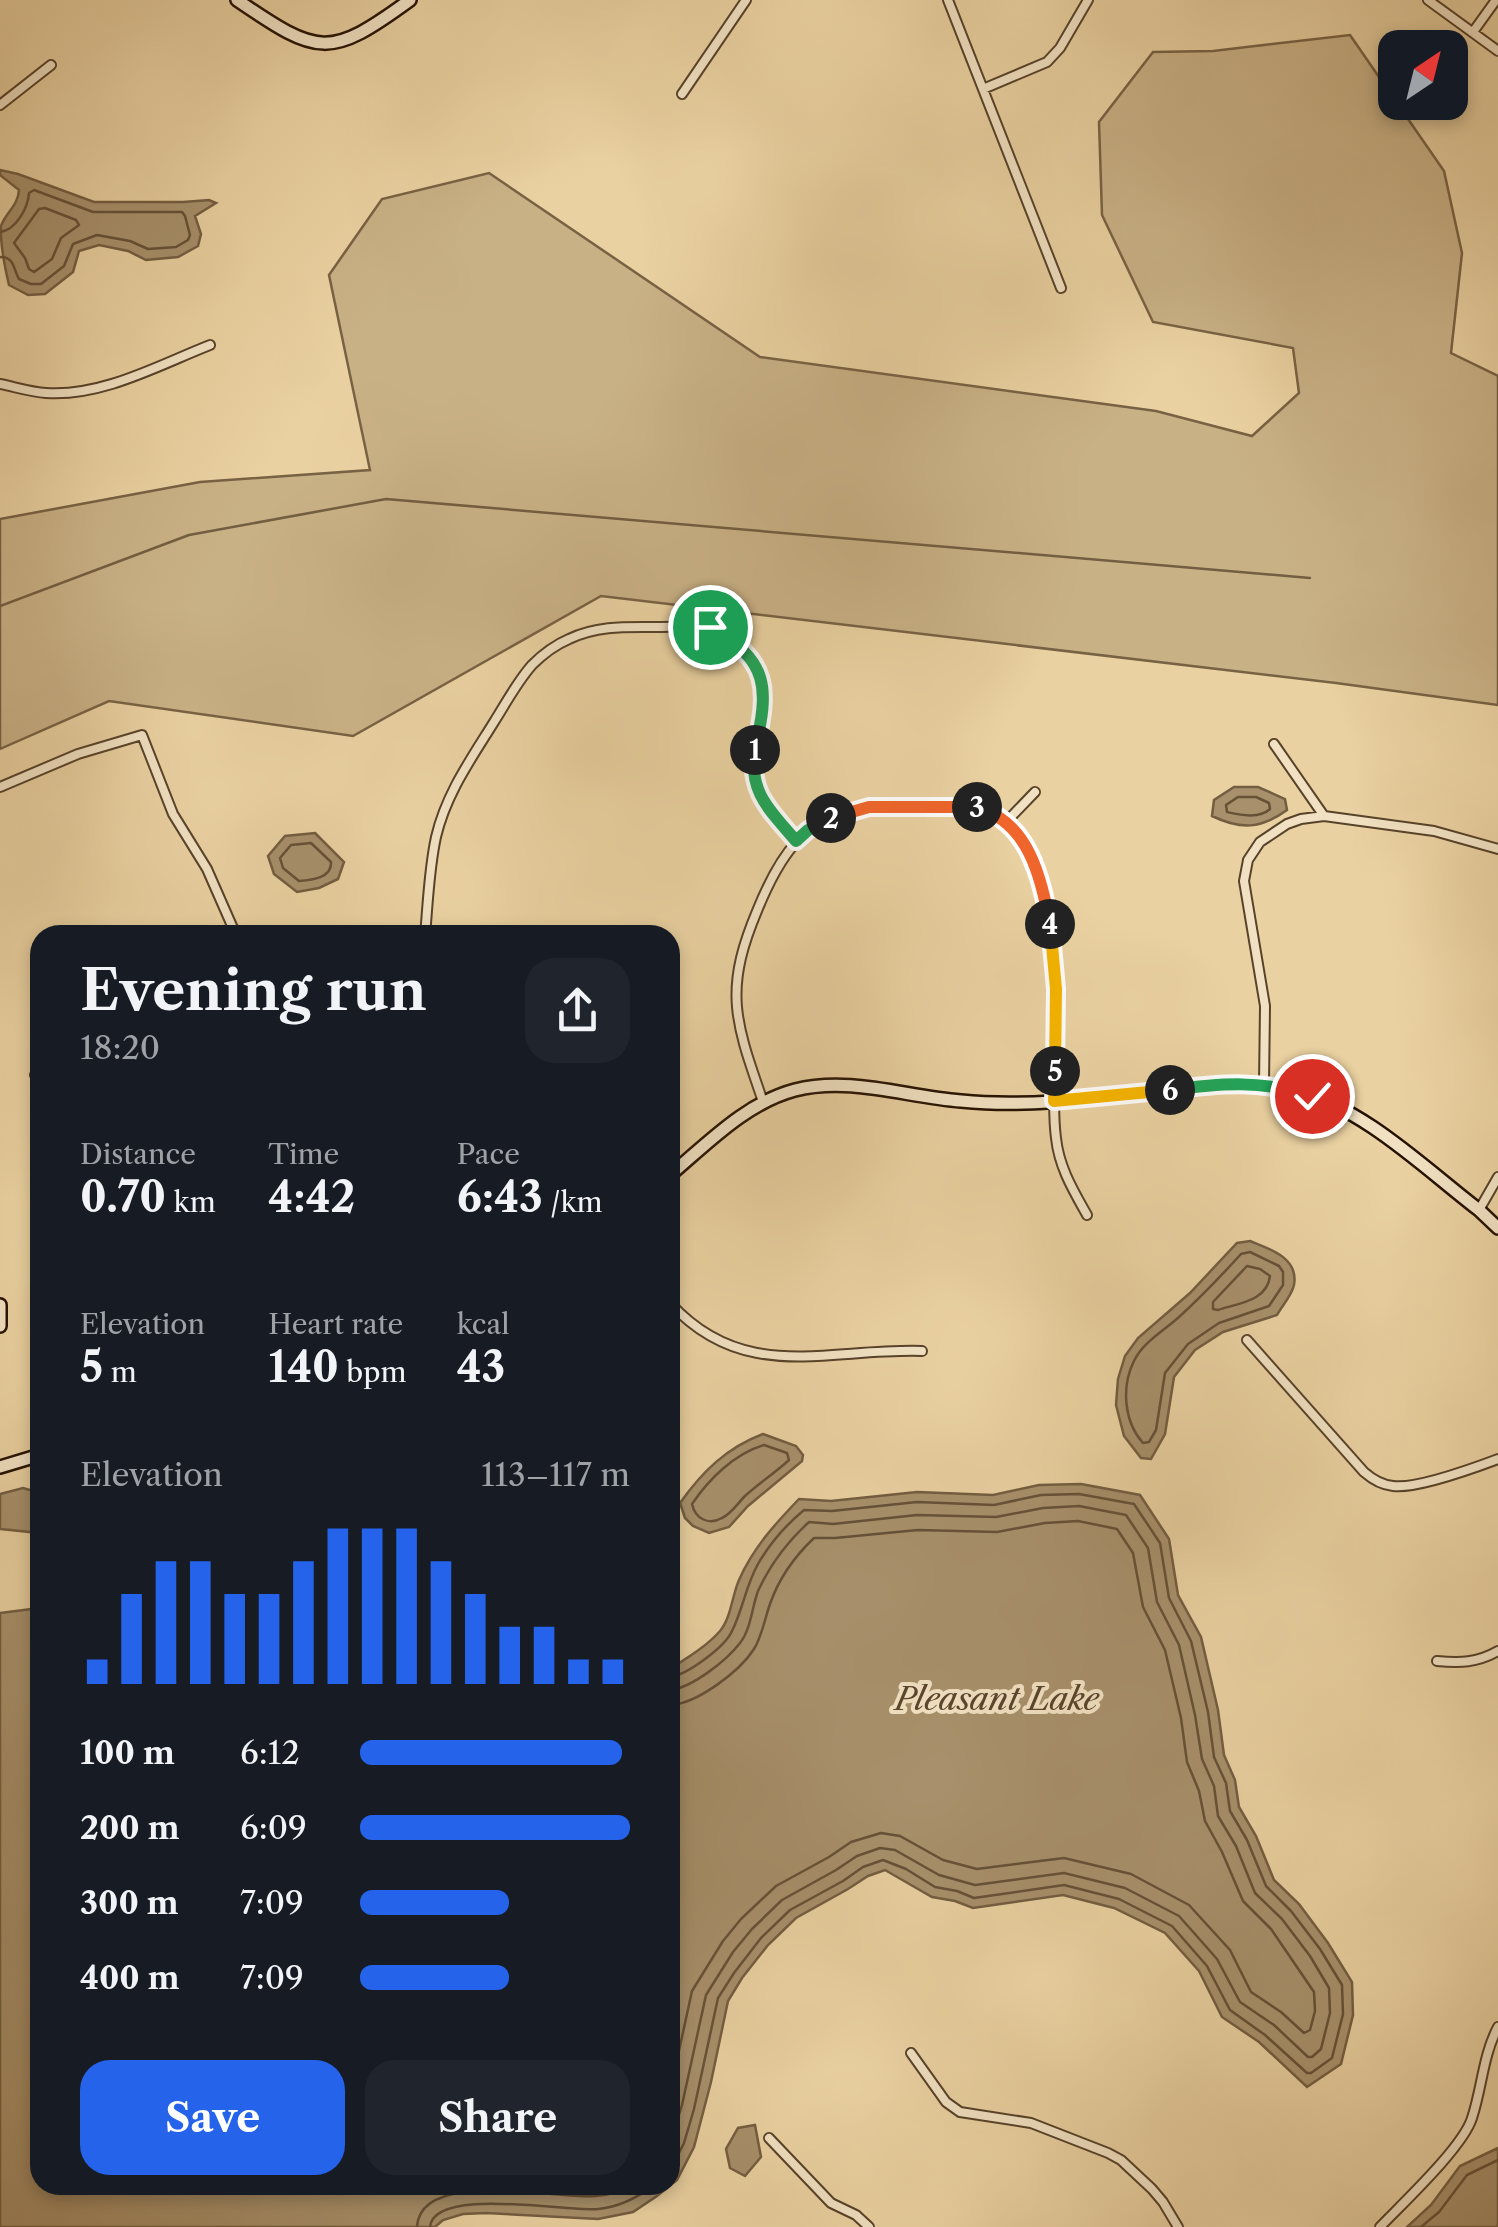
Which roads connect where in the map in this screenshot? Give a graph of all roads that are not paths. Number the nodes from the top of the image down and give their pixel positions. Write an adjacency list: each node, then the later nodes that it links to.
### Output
1 (237, 0): 2 (street)
2 (410, 0)
3 (746, 0): 12 (street)
4 (948, 0): 11 (street)
5 (1088, 0): 11 (street)
6 (1428, 0): 8 (street)
7 (1496, 0): 8 (street)
8 (1473, 32): 9 (street)
9 (1498, 51)
10 (51, 65): 13 (street)
11 (983, 89): 14 (street)
12 (682, 94)
13 (0, 105)
14 (1062, 288)
15 (210, 345): 16 (street)
16 (0, 384)
17 (1274, 744): 20 (street)
18 (0, 787): 24 (street)
19 (1035, 792): 21 (street)
20 (1324, 816): 23 (street); 26 (street)
21 (1008, 822): 22 (street); 27 (street)
22 (796, 841): 25 (street); 28 (street)
23 (1498, 848)
24 (231, 925)
25 (426, 925)
26 (1264, 1084): 27 (street); 31 (street)
27 (1054, 1101): 28 (street); 32 (street)
28 (764, 1102): 29 (street)
29 (680, 1167)
30 (1498, 1178): 31 (street)
31 (1479, 1210): 33 (street)
32 (1087, 1215)
33 (1498, 1228)
34 (0, 1305): 36 (street)
35 (680, 1311): 38 (street)
36 (0, 1326)
37 (1247, 1340): 41 (street)
38 (922, 1350)
39 (0, 1450): 42 (street)
40 (30, 1458): 42 (street)
41 (1498, 1459)
42 (2, 1467)
43 (1498, 1651): 44 (street)
44 (1437, 1660)
45 (1498, 2027): 50 (street)
46 (912, 2053): 49 (street)
47 (769, 2138): 48 (street)
48 (869, 2227)
49 (1178, 2227)
50 (1380, 2227)

